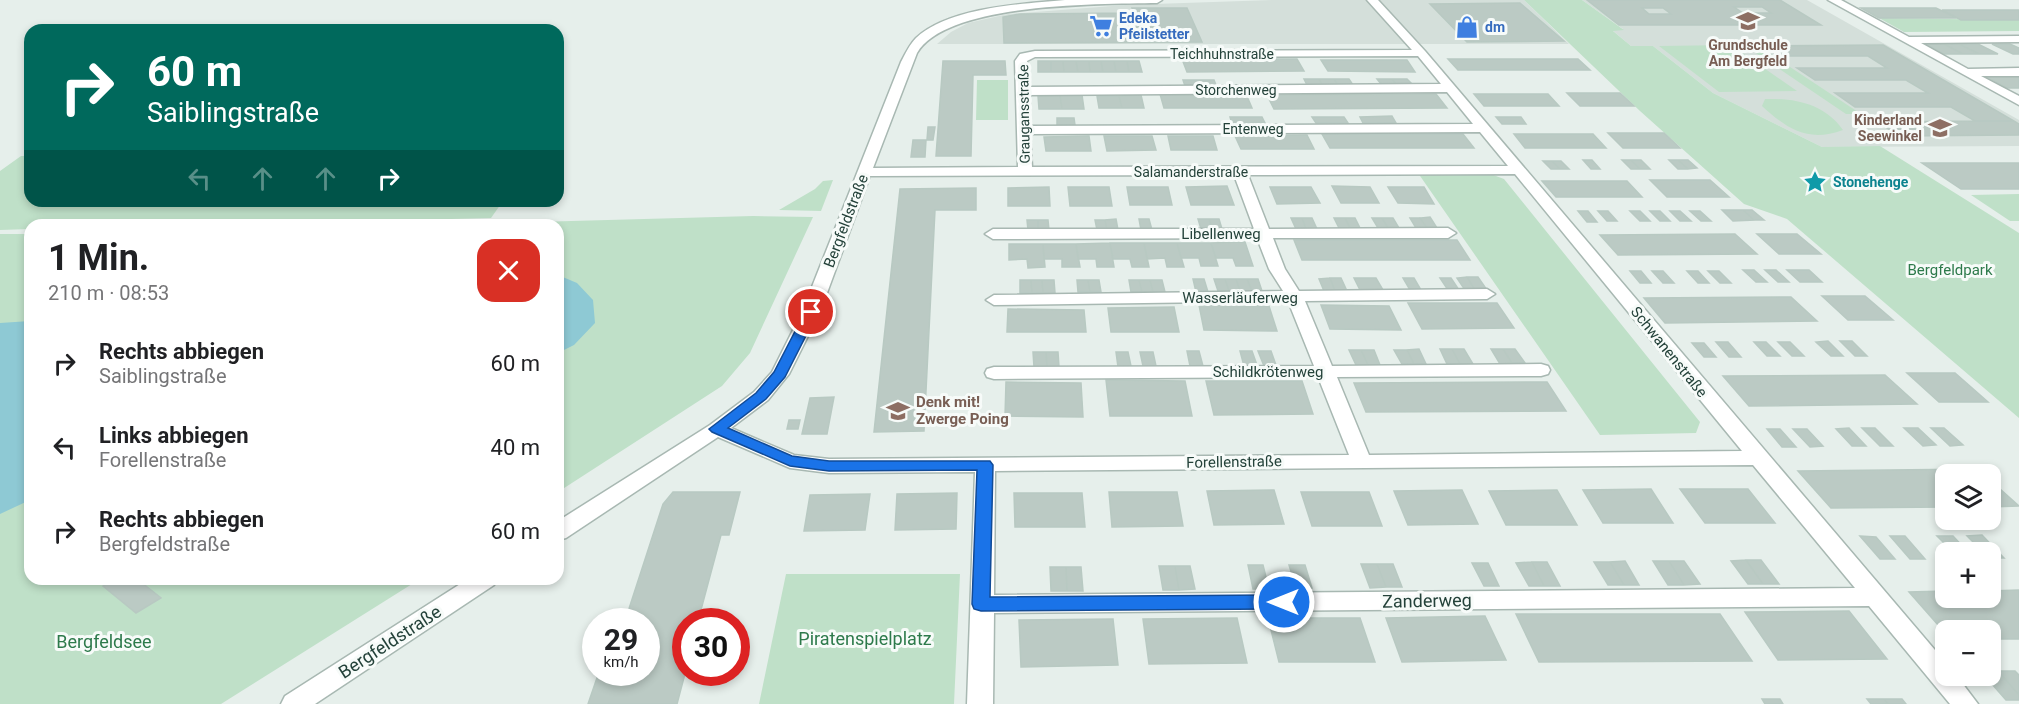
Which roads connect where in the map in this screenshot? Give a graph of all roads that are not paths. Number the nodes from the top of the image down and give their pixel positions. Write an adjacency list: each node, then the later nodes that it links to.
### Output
1 (1157, 0): 16 (street, Bergfeldstraße)
2 (1372, 0): 6 (street, Schwanenstraße)
3 (1833, 0): 5 (street)
4 (2019, 39): 5 (street)
5 (1906, 40): 8 (street)
6 (1420, 53): 7 (street, Teichhuhnstraße); 10 (street, Schwanenstraße)
7 (1024, 56): 11 (street, Graugansstraße)
8 (1967, 72): 9 (street); 12 (street)
9 (2019, 72)
10 (1449, 88): 11 (street, Storchenweg); 13 (street, Schwanenstraße)
11 (1023, 91): 14 (street, Graugansstraße)
12 (2019, 101)
13 (1482, 128): 14 (street, Entenweg); 15 (street, Schwanenstraße)
14 (1024, 130): 17 (street, Graugansstraße)
15 (1517, 170): 18 (street, Salamanderstraße); 29 (street, Schwanenstraße)
16 (865, 172): 17 (street, Salamanderstraße); 28 (street, Bergfeldstraße)
17 (1025, 172): 18 (street, Salamanderstraße)
18 (1240, 172): 21 (street)
19 (1448, 233): 21 (street, Libellenweg)
20 (993, 234): 21 (street, Libellenweg)
21 (1264, 234): 23 (street)
22 (1487, 294): 23 (street, Wasserläuferweg)
23 (1295, 298): 24 (street, Wasserläuferweg); 26 (street)
24 (994, 300)
25 (1541, 370): 26 (street, Schildkrötenweg)
26 (1325, 372): 27 (street, Schildkrötenweg); 30 (street)
27 (994, 373)
28 (717, 429): 31 (street, Forellenstraße); 32 (street, Bergfeldstraße)
29 (1757, 458): 30 (street, Forellenstraße); 34 (street, Schwanenstraße)
30 (1362, 461): 31 (street, Forellenstraße)
31 (985, 465): 35 (street)
32 (564, 528)
33 (477, 585): 36 (street, Bergfeldstraße)
34 (1874, 597): 35 (street, Zanderweg); 38 (street, Schwanenstraße)
35 (981, 604): 37 (street)
36 (294, 704)
37 (980, 704)
38 (1965, 704)

